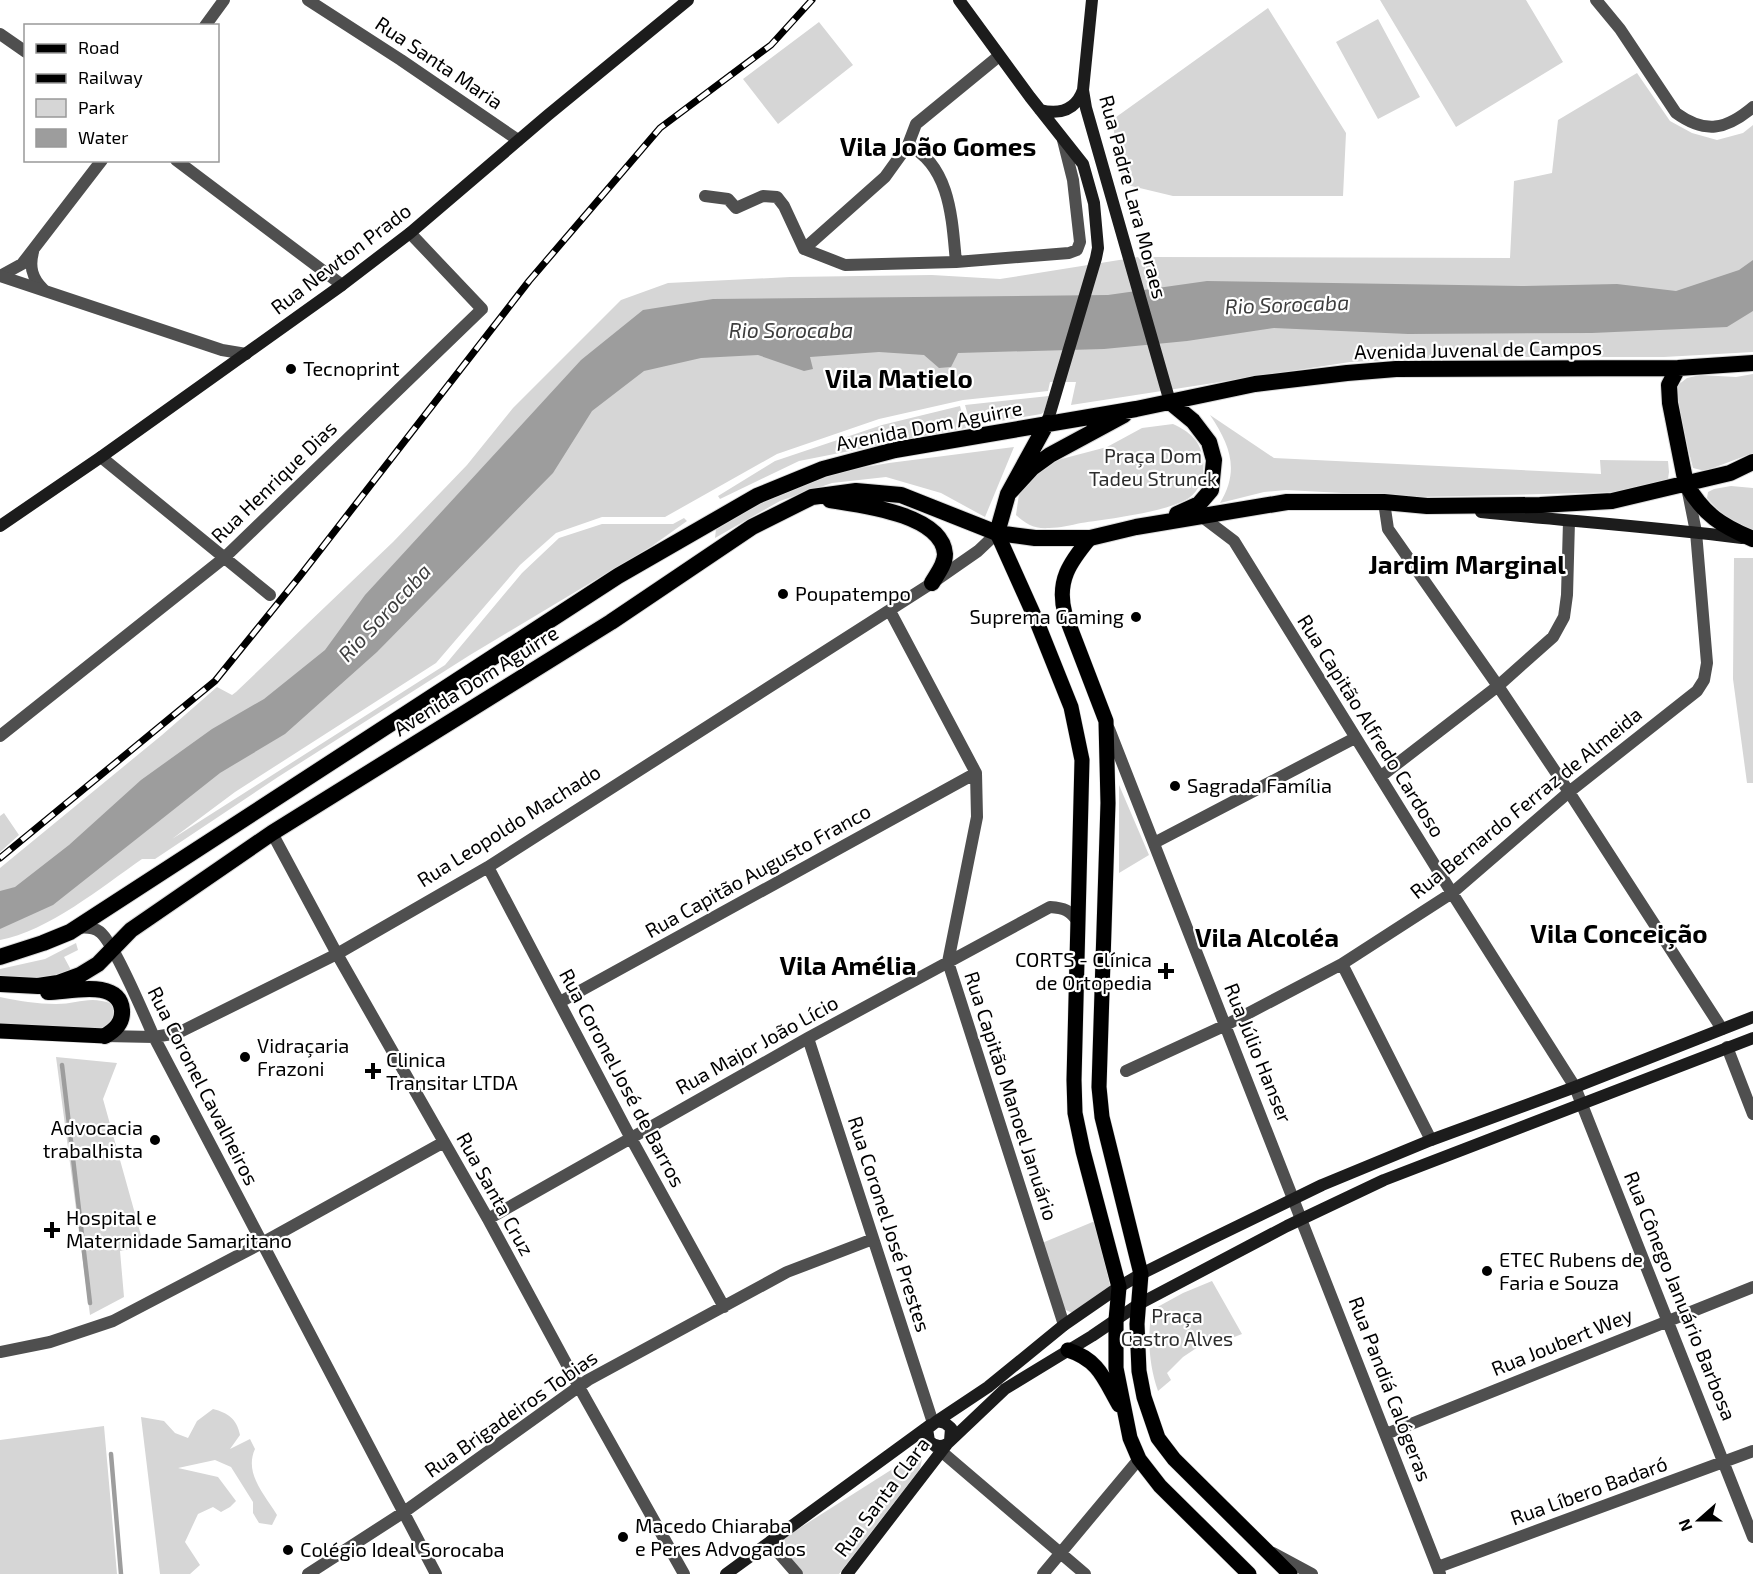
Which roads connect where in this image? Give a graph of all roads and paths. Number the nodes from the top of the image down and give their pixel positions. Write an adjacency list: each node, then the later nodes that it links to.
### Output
1 (224, 0): 7 (street)
2 (308, 0): 14 (street, Rua Santa Maria)
3 (688, 0): 14 (main road, Rua Newton Prado)
4 (959, 0): 10 (main road)
5 (1092, 0): 11 (main road, Rua Padre Lara Moraes)
6 (1596, 0): 12 (street)
7 (206, 24)
8 (0, 34): 9 (street)
9 (24, 51)
10 (999, 56): 13 (main road); 16 (street)
11 (1083, 90): 13 (main road); 32 (main road, Rua Padre Lara Moraes)
12 (1753, 107)
13 (1040, 110): 15 (main road)
14 (518, 140): 20 (main road, Rua Newton Prado)
15 (1063, 140): 23 (street); 34 (main road)
16 (908, 145): 21 (street); 23 (street)
17 (100, 162): 22 (street)
18 (179, 162): 25 (street)
19 (705, 196): 21 (street)
20 (410, 233): 25 (main road, Rua Newton Prado); 50 (street, Rua Henrique Dias)
21 (804, 249): 23 (street)
22 (33, 251): 24 (street); 26 (street)
23 (956, 262)
24 (0, 276): 26 (street)
25 (342, 285): 28 (main road, Rua Newton Prado)
26 (43, 289): 27 (street)
27 (209, 345): 28 (street); 31 (street)
28 (246, 354): 31 (main road, Rua Newton Prado)
29 (1753, 363): 30 (highway, Avenida Juvenal de Campos)
30 (1678, 368): 32 (highway, Avenida Juvenal de Campos); 37 (highway)
31 (215, 375): 35 (main road, Rua Newton Prado)
32 (1170, 402): 33 (highway, Avenida Juvenal de Campos); 45 (highway)
33 (1136, 409): 34 (highway, Avenida Dom Aguirre); 38 (highway)
34 (1047, 423): 38 (highway); 66 (highway, Avenida Dom Aguirre)
35 (101, 457): 44 (main road, Rua Newton Prado); 50 (street)
36 (1753, 462): 37 (highway)
37 (1686, 484): 41 (highway); 46 (street, Rua Bernardo Ferraz de Almeida); 49 (highway)
38 (1008, 494): 47 (highway)
39 (812, 496): 47 (highway, Avenida Dom Aguirre); 51 (highway); 61 (highway, Avenida Dom Aguirre)
40 (1384, 502): 41 (highway); 42 (highway); 54 (street)
41 (1426, 506): 43 (main road)
42 (1207, 515): 45 (highway); 57 (street, Rua Capitão Alfredo Cardoso)
43 (1569, 521): 46 (main road); 54 (street)
44 (0, 526)
45 (1136, 527): 48 (highway, Avenida Dom Aguirre)
46 (1696, 532): 49 (main road); 60 (street, Rua Bernardo Ferraz de Almeida)
47 (997, 533): 48 (highway, Avenida Dom Aguirre); 51 (street, Rua Leopoldo Machado); 65 (main road)
48 (1090, 538): 55 (main road)
49 (1753, 539)
50 (224, 558): 52 (street); 56 (street, Rua Henrique Dias)
51 (932, 583): 53 (street, Rua Leopoldo Machado)
52 (270, 596)
53 (890, 610): 58 (street, Rua Capitão Manoel Januário); 63 (street, Rua Leopoldo Machado)
54 (1498, 686): 59 (street); 60 (street)
55 (1106, 721): 62 (street, Rua Júlio Hanser); 95 (main road)
56 (0, 736)
57 (1355, 738): 59 (street, Rua Capitão Alfredo Cardoso); 62 (street)
58 (976, 773): 70 (street, Rua Capitão Manoel Januário); 73 (street, Rua Capitão Augusto Franco)
59 (1380, 777): 64 (street, Rua Capitão Alfredo Cardoso)
60 (1569, 792): 64 (street, Rua Bernardo Ferraz de Almeida); 76 (street)
61 (272, 833): 67 (highway, Avenida Dom Aguirre); 68 (street, Rua Santa Cruz)
62 (1154, 843): 75 (street, Rua Júlio Hanser)
63 (488, 867): 68 (street, Rua Leopoldo Machado); 73 (street, Rua Coronel José de Barros)
64 (1452, 892): 71 (street, Rua Bernardo Ferraz de Almeida); 84 (street, Rua Capitão Alfredo Cardoso)
65 (1078, 922): 70 (street, Rua Major João Lício); 96 (main road)
66 (70, 932): 67 (street, Rua Coronel Cavalheiros); 69 (highway, Avenida Dom Aguirre)
67 (112, 950): 72 (highway, Avenida Dom Aguirre); 79 (street, Rua Coronel Cavalheiros)
68 (337, 954): 79 (street, Rua Leopoldo Machado); 89 (street, Rua Santa Cruz)
69 (0, 957)
70 (948, 962): 80 (street, Rua Major João Lício); 102 (street, Rua Capitão Manoel Januário)
71 (1342, 964): 75 (street, Rua Bernardo Ferraz de Almeida); 88 (street)
72 (0, 984): 78 (highway)
73 (560, 1002): 87 (street, Rua Coronel José de Barros)
74 (1753, 1017): 76 (main road)
75 (1226, 1025): 83 (street, Rua Bernardo Ferraz de Almeida); 90 (street, Rua Júlio Hanser)
76 (1722, 1029): 84 (main road)
77 (0, 1031): 78 (main road, Rua Leopoldo Machado)
78 (105, 1036): 79 (street, Rua Leopoldo Machado)
79 (154, 1037): 94 (street, Rua Coronel Cavalheiros)
80 (808, 1038): 87 (street, Rua Major João Lício); 93 (street, Rua Coronel José Prestes)
81 (1753, 1038): 82 (main road, Rua Santa Clara)
82 (1727, 1047): 85 (main road, Rua Santa Clara); 86 (street)
83 (1126, 1071)
84 (1575, 1087): 85 (street, Rua Cônego Januário Barbosa); 88 (main road)
85 (1582, 1103): 91 (main road, Rua Santa Clara); 101 (street, Rua Cônego Januário Barbosa)
86 (1753, 1114)
87 (631, 1138): 92 (street, Rua Major João Lício); 99 (street, Rua Coronel José de Barros)
88 (1431, 1140): 90 (main road)
89 (444, 1142): 92 (street, Rua Santa Cruz); 94 (street)
90 (1294, 1198): 91 (street, Rua Júlio Hanser); 95 (main road)
91 (1302, 1218): 98 (main road, Rua Santa Clara); 108 (street, Rua Pandiá Calógeras)
92 (488, 1219): 105 (street, Rua Santa Cruz)
93 (873, 1239): 99 (street, Rua Brigadeiros Tobias); 107 (street, Rua Coronel José Prestes)
94 (262, 1243): 104 (street); 113 (street, Rua Coronel Cavalheiros)
95 (1141, 1274): 96 (main road); 98 (main road)
96 (1119, 1287): 100 (main road); 102 (main road)
97 (1753, 1287): 101 (street, Rua Joubert Wey)
98 (1139, 1304): 100 (main road, Rua Santa Clara); 116 (main road)
99 (724, 1307): 105 (street, Rua Brigadeiros Tobias)
100 (1116, 1320): 103 (main road, Rua Santa Clara); 106 (main road)
101 (1669, 1320): 108 (street, Rua Joubert Wey); 112 (street, Rua Cônego Januário Barbosa)
102 (1064, 1325): 107 (main road)
103 (1068, 1350): 106 (main road); 109 (main road, Rua Santa Clara)
104 (0, 1352)
105 (579, 1387): 113 (street, Rua Brigadeiros Tobias); 122 (street, Rua Santa Cruz)
106 (1124, 1415): 111 (main road)
107 (933, 1423): 109 (main road); 109 (main road); 115 (main road)
108 (1386, 1434): 119 (street, Rua Pandiá Calógeras)
109 (943, 1445): 117 (street); 126 (main road, Rua Santa Clara)
110 (1753, 1451): 112 (street, Rua Líbero Badaró)
111 (1139, 1459): 117 (street); 118 (main road)
112 (1724, 1462): 114 (street, Rua Cônego Januário Barbosa); 119 (street, Rua Líbero Badaró)
113 (404, 1512): 120 (street, Rua Brigadeiros Tobias); 121 (street, Rua Coronel Cavalheiros)
114 (1753, 1537)
115 (769, 1543): 123 (main road); 124 (street); 125 (street)
116 (1268, 1550): 129 (main road); 130 (street)
117 (1061, 1553): 127 (street); 128 (street)
118 (1242, 1572)
119 (1439, 1572)
120 (308, 1574)
121 (436, 1574)
122 (684, 1574)
123 (726, 1574)
124 (791, 1574)
125 (797, 1574)
126 (847, 1574)
127 (1043, 1574)
128 (1085, 1574)
129 (1290, 1574)
130 (1312, 1574)

